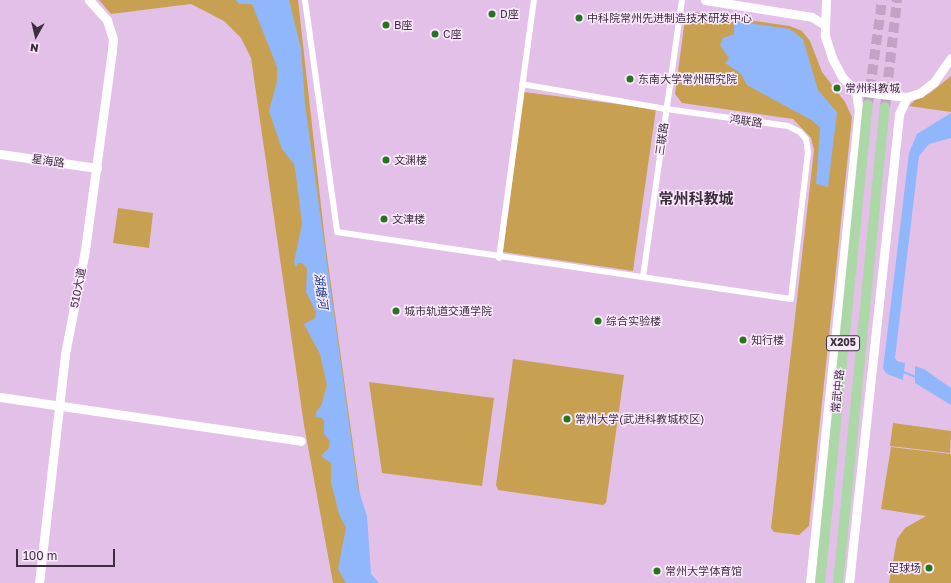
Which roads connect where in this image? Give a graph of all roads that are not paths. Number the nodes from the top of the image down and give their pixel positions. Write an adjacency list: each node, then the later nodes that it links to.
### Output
1 (89, 0): 16 (street, 510大道)
2 (305, 0): 17 (street)
3 (534, 0): 9 (street)
4 (682, 0): 14 (street, 三联路)
5 (705, 0): 7 (street)
6 (826, 0): 7 (street)
7 (825, 25): 10 (street)
8 (951, 61): 11 (street)
9 (522, 84): 14 (street, 鸿联路); 17 (street)
10 (856, 91): 11 (street); 23 (street)
11 (907, 97): 26 (street)
12 (868, 104): 24 (main road, 常武中路 / X205)
13 (885, 107): 25 (main road, 常武中路 / X205)
14 (666, 110): 18 (street, 三联路); 18 (street, 鸿联路)
15 (0, 154): 16 (street, 星海路)
16 (97, 168): 20 (street, 510大道)
17 (499, 258): 18 (street)
18 (643, 278)
19 (0, 397): 20 (street)
20 (60, 404): 21 (street); 22 (street, 510大道)
21 (301, 441)
22 (39, 583)
23 (810, 583)
24 (820, 583)
25 (838, 583)
26 (849, 583)

